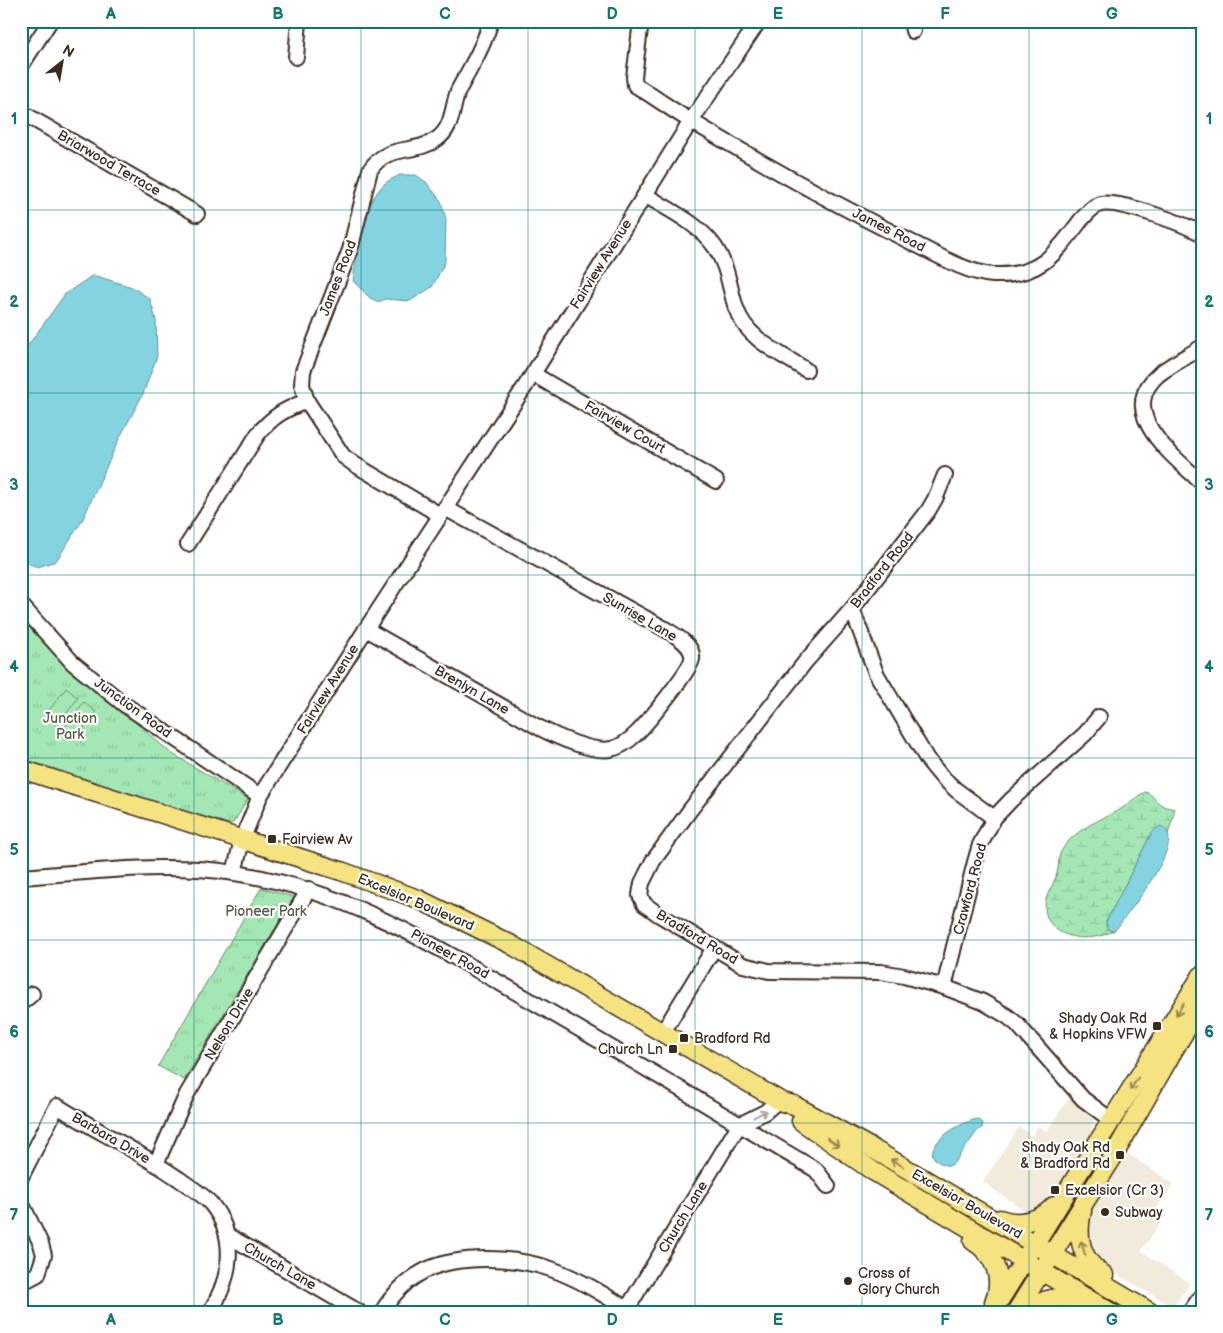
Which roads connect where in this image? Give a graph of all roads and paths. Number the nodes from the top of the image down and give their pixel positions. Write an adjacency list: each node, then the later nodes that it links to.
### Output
1 (50, 21): 7 (street)
2 (298, 21): 6 (street)
3 (491, 21): 16 (street, James Road)
4 (641, 21): 9 (street, James Road)
5 (758, 21): 9 (street, Fairview Avenue)
6 (296, 57)
7 (21, 66)
8 (21, 112): 11 (street, Briarwood Terrace)
9 (691, 121): 10 (street, Fairview Avenue); 12 (street, James Road)
10 (645, 195): 14 (street); 15 (street, Fairview Avenue)
11 (197, 214)
12 (1202, 234)
13 (1202, 347): 19 (street)
14 (806, 370)
15 (533, 374): 18 (street, Fairview Court); 20 (street, Fairview Avenue)
16 (307, 400): 20 (street, Sunrise Lane); 21 (street)
17 (945, 475): 23 (street, Bradford Road)
18 (716, 481)
19 (1202, 483)
20 (442, 511): 24 (street, Fairview Avenue); 26 (street, Sunrise Lane)
21 (188, 544)
22 (21, 605): 28 (street, Junction Road)
23 (852, 609): 29 (street); 34 (street, Bradford Road)
24 (366, 629): 26 (street, Brenlyn Lane); 28 (street, Fairview Avenue)
25 (1099, 717): 29 (street, Crawford Road)
26 (580, 744)
27 (21, 768): 30 (main road, Excelsior Boulevard)
28 (260, 796): 30 (street, Fairview Avenue)
29 (994, 818): 36 (street, Crawford Road)
30 (242, 840): 31 (street, Fairview Avenue); 38 (main road, Excelsior Boulevard)
31 (234, 873): 32 (street, Pioneer Road); 33 (street, Pioneer Road)
32 (21, 877)
33 (309, 889): 41 (street, Pioneer Road); 42 (street, Nelson Drive)
34 (714, 948): 36 (street, Bradford Road); 38 (street)
35 (1202, 975): 40 (main road, one-way to 40)
36 (944, 987): 40 (street, Bradford Road)
37 (1202, 1003): 48 (main road)
38 (663, 1032): 39 (main road, Excelsior Boulevard)
39 (780, 1101): 41 (street, one-way to 39); 43 (main road, Excelsior Boulevard, one-way to 43); 49 (main road, Excelsior Boulevard, one-way to 39)
40 (1111, 1120): 46 (main road)
41 (739, 1125): 45 (street, Pioneer Road); 57 (street, Church Lane)
42 (156, 1164): 44 (street, Barbara Drive); 50 (street)
43 (873, 1171): 53 (main road, Excelsior Boulevard); 61 (main road)
44 (21, 1177)
45 (828, 1186)
46 (1063, 1197): 49 (main road); 51 (main road)
47 (21, 1202): 55 (street)
48 (1084, 1204): 52 (main road); 67 (main road, one-way to 48)
49 (985, 1214): 51 (main road, Excelsior Boulevard)
50 (227, 1235): 58 (street); 59 (street, Church Lane)
51 (1035, 1243): 52 (main road, Excelsior Boulevard); 53 (main road)
52 (1052, 1254): 54 (main road); 66 (main road, Excelsior Boulevard)
53 (1023, 1261): 54 (main road, Excelsior Boulevard); 61 (main road)
54 (1040, 1271): 62 (main road); 65 (main road, Excelsior Boulevard)
55 (21, 1283)
56 (1202, 1295): 68 (street)
57 (630, 1310): 60 (street, Church Lane)
58 (210, 1312)
59 (359, 1312)
60 (382, 1312)
61 (992, 1312)
62 (1016, 1312)
63 (1028, 1312): 64 (main road)
64 (1103, 1312)
65 (1110, 1312)
66 (1150, 1312)
67 (1158, 1312)
68 (1190, 1312)

